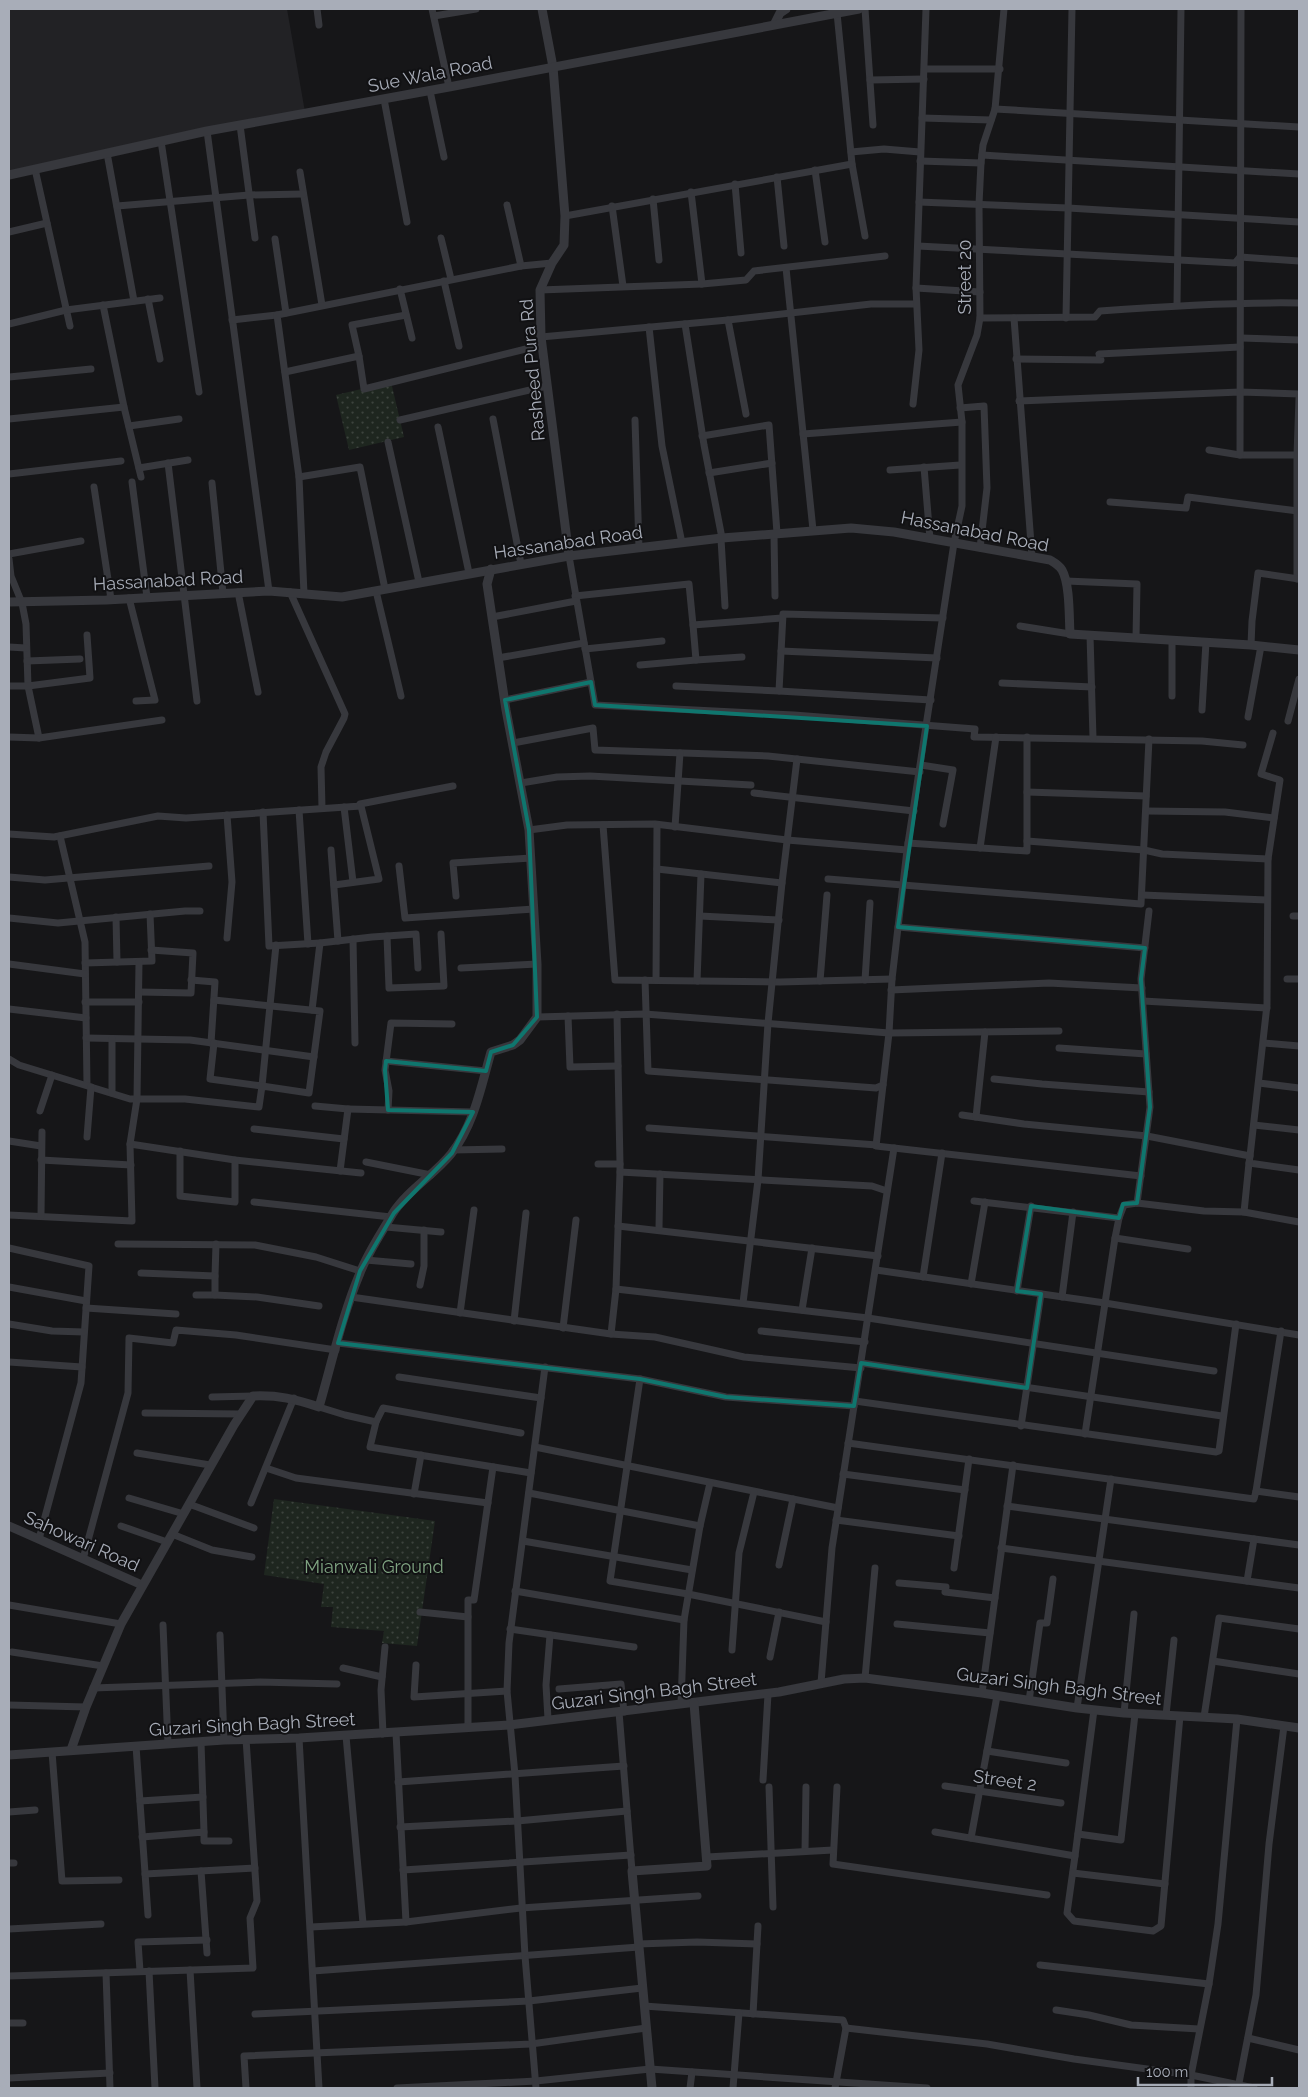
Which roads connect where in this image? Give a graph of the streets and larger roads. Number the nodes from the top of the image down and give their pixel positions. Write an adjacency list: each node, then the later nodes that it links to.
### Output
1 (317, 9): 15 (street)
2 (476, 9): 12 (street)
3 (542, 9): 16 (street, Rasheed Pura Rd)
4 (786, 9): 14 (street)
5 (859, 9): 13 (street, Sue Wala Road)
6 (865, 9): 20 (street)
7 (926, 9): 17 (street)
8 (1004, 9): 18 (street, Street 20)
9 (1072, 9): 25 (street)
10 (1181, 9): 28 (street)
11 (1241, 9): 29 (street)
12 (433, 12): 21 (street)
13 (837, 13): 14 (street, Sue Wala Road); 35 (street)
14 (775, 24): 16 (street, Sue Wala Road)
15 (319, 25)
16 (553, 67): 21 (street, Sue Wala Road); 66 (street, Rasheed Pura Rd)
17 (925, 68): 18 (street); 19 (street)
18 (1000, 69): 24 (street, Street 20)
19 (924, 79): 20 (street); 26 (street)
20 (870, 80): 31 (street)
21 (450, 87): 22 (street, Sue Wala Road)
22 (430, 91): 23 (street, Sue Wala Road); 39 (street)
23 (384, 99): 30 (street, Sue Wala Road); 68 (street)
24 (995, 109): 25 (street); 27 (street, Street 20)
25 (1070, 113): 28 (street); 41 (street)
26 (922, 118): 27 (street); 36 (street)
27 (991, 120): 38 (street, Street 20)
28 (1179, 120): 29 (street); 44 (street)
29 (1242, 124): 32 (street); 47 (street)
30 (240, 125): 33 (street, Sue Wala Road); 55 (street)
31 (873, 125)
32 (1299, 127)
33 (207, 131): 34 (street, Sue Wala Road); 56 (street)
34 (161, 141): 37 (street, Sue Wala Road); 58 (street)
35 (851, 152): 36 (street); 43 (street)
36 (920, 152): 40 (street)
37 (107, 153): 45 (street, Sue Wala Road); 62 (street)
38 (982, 155): 41 (street); 42 (street, Street 20)
39 (444, 156)
40 (920, 161): 42 (street); 59 (street)
41 (1068, 161): 44 (street); 64 (street)
42 (981, 163): 60 (street, Street 20)
43 (852, 164): 46 (street); 72 (street)
44 (1178, 167): 47 (street); 65 (street)
45 (35, 169): 50 (street, Sue Wala Road); 70 (street)
46 (815, 170): 51 (street); 76 (street)
47 (1242, 171): 49 (street); 67 (street)
48 (300, 172): 54 (street)
49 (1299, 174)
50 (9, 175)
51 (777, 177): 52 (street); 77 (street)
52 (735, 184): 53 (street); 80 (street)
53 (691, 192): 57 (street); 91 (street)
54 (303, 194): 55 (street); 104 (street)
55 (249, 195): 56 (street); 73 (street)
56 (216, 198): 58 (street); 114 (street)
57 (653, 199): 63 (street); 84 (street)
58 (170, 202): 62 (street); 133 (street)
59 (919, 202): 60 (street); 78 (street)
60 (979, 204): 64 (street); 79 (street, Street 20)
61 (507, 205): 88 (street)
62 (117, 206): 99 (street)
63 (612, 206): 66 (street); 92 (street)
64 (1068, 208): 65 (street); 81 (street)
65 (1177, 215): 67 (street); 85 (street)
66 (565, 216): 87 (street, Rasheed Pura Rd)
67 (1241, 219): 69 (street); 83 (street)
68 (407, 222)
69 (1299, 222)
70 (47, 223): 71 (street); 106 (street)
71 (9, 232)
72 (865, 236)
73 (255, 238)
74 (441, 238): 90 (street)
75 (275, 239): 107 (street)
76 (825, 242)
77 (784, 246)
78 (918, 246): 79 (street); 93 (street)
79 (979, 250): 81 (street); 96 (street, Street 20)
80 (741, 253)
81 (1067, 254): 85 (street); 113 (street)
82 (884, 256): 89 (street)
83 (1240, 257): 85 (street); 86 (street); 100 (street)
84 (659, 260)
85 (1177, 261): 105 (street)
86 (1299, 261)
87 (552, 263): 88 (street); 95 (street, Rasheed Pura Rd)
88 (521, 266): 90 (street)
89 (786, 268): 91 (street); 108 (street)
90 (447, 280): 94 (street); 124 (street)
91 (702, 284): 92 (street)
92 (624, 286): 95 (street)
93 (916, 288): 96 (street); 101 (street)
94 (400, 289): 104 (street); 110 (street)
95 (540, 290): 123 (street, Rasheed Pura Rd)
96 (980, 292): 111 (street, Street 20)
97 (160, 298): 98 (street)
98 (148, 299): 99 (street); 127 (street)
99 (134, 301): 103 (street)
100 (1240, 302): 102 (street); 105 (street); 121 (street)
101 (916, 304): 108 (street); 138 (street)
102 (1299, 304)
103 (104, 305): 106 (street); 139 (street)
104 (322, 305): 107 (street)
105 (1177, 305): 113 (street)
106 (66, 310): 116 (street); 118 (street)
107 (286, 313): 109 (street)
108 (791, 313): 115 (street); 151 (street)
109 (277, 315): 114 (street); 130 (street)
110 (406, 315): 120 (street); 126 (street)
111 (980, 318): 112 (street); 140 (street, Street 20)
112 (1014, 318): 113 (street); 128 (street)
113 (1066, 318)
114 (232, 320): 195 (street)
115 (728, 320): 117 (street); 142 (street)
116 (9, 324)
117 (685, 324): 119 (street); 152 (street)
118 (70, 326)
119 (649, 328): 123 (street); 180 (street)
120 (412, 338)
121 (1241, 338): 122 (street); 125 (street)
122 (1299, 340)
123 (541, 341): 126 (street); 132 (street, Rasheed Pura Rd)
124 (459, 346)
125 (1240, 346): 128 (street); 134 (street)
126 (359, 356): 130 (street)
127 (160, 359)
128 (1016, 359): 137 (street)
129 (91, 369): 131 (street)
130 (285, 372): 169 (street)
131 (9, 377)
132 (547, 386): 145 (street); 185 (street, Rasheed Pura Rd)
133 (199, 392)
134 (1240, 392): 135 (street); 137 (street); 156 (street)
135 (1299, 394)
136 (1299, 398): 141 (street)
137 (1019, 400): 186 (street)
138 (913, 404)
139 (124, 407): 143 (street); 149 (street)
140 (960, 408): 148 (street, Street 20); 183 (street)
141 (1299, 408): 154 (street)
142 (746, 414)
143 (9, 419)
144 (179, 419): 149 (street)
145 (400, 420)
146 (493, 420): 188 (street)
147 (635, 420): 182 (street)
148 (962, 422): 151 (street); 162 (street, Street 20)
149 (129, 426): 164 (street)
150 (438, 427): 190 (street)
151 (803, 434): 175 (street)
152 (702, 436): 161 (street); 167 (street)
153 (388, 442): 193 (street)
154 (1298, 443): 157 (street)
155 (1209, 450): 156 (street)
156 (1240, 455): 157 (street)
157 (1297, 456): 174 (street)
158 (188, 460): 160 (street)
159 (122, 461): 166 (street)
160 (168, 463): 164 (street); 200 (street)
161 (772, 464): 167 (street); 176 (street)
162 (960, 465): 163 (street); 181 (street, Street 20)
163 (924, 467): 165 (street); 178 (street)
164 (139, 468): 168 (street)
165 (890, 470)
166 (9, 474)
167 (709, 474): 177 (street)
168 (141, 477)
169 (298, 477): 194 (street); 199 (street)
170 (132, 482): 202 (street)
171 (212, 483): 198 (street)
172 (94, 487): 205 (street)
173 (1110, 502): 174 (street)
174 (1298, 511): 191 (street)
175 (813, 530): 176 (street, Hassanabad Road); 178 (street, Hassanabad Road)
176 (775, 534): 177 (street, Hassanabad Road); 201 (street)
177 (721, 539): 180 (street, Hassanabad Road); 208 (street)
178 (930, 539): 181 (street, Hassanabad Road)
179 (81, 541): 184 (street)
180 (682, 543): 182 (street, Hassanabad Road)
181 (954, 544): 183 (street, Hassanabad Road); 211 (street, Street 20)
182 (639, 548): 185 (street, Hassanabad Road)
183 (980, 548): 186 (street, Hassanabad Road)
184 (9, 554)
185 (568, 556): 188 (street, Hassanabad Road); 204 (street)
186 (1032, 557): 192 (street, Hassanabad Road)
187 (9, 559): 207 (street)
188 (521, 564): 189 (street, Hassanabad Road)
189 (491, 569): 190 (street, Hassanabad Road); 209 (street)
190 (469, 573): 193 (street, Hassanabad Road)
191 (1298, 579): 221 (street)
192 (1066, 581): 214 (street, Hassanabad Road); 217 (street)
193 (420, 582): 194 (street, Hassanabad Road)
194 (380, 590): 199 (street, Hassanabad Road); 243 (street)
195 (269, 591): 196 (street, Hassanabad Road); 197 (street, Hassanabad Road)
196 (238, 592): 198 (street, Hassanabad Road); 242 (street)
197 (290, 592): 199 (street, Hassanabad Road); 274 (street)
198 (223, 593): 200 (street, Hassanabad Road)
199 (304, 594)
200 (183, 595): 202 (street, Hassanabad Road); 248 (street)
201 (775, 596)
202 (148, 597): 203 (street, Hassanabad Road)
203 (129, 598): 205 (street, Hassanabad Road); 247 (street)
204 (576, 598): 209 (street); 212 (street); 222 (street)
205 (111, 599): 207 (street, Hassanabad Road)
206 (9, 602): 207 (street, Hassanabad Road)
207 (22, 602): 224 (street)
208 (725, 606)
209 (492, 618): 228 (street)
210 (782, 618): 211 (street); 212 (street); 226 (street)
211 (943, 618): 229 (street, Street 20)
212 (693, 625): 231 (street)
213 (1020, 626): 214 (street)
214 (1070, 634): 216 (street)
215 (87, 635): 238 (street)
216 (1090, 635): 217 (street); 240 (street)
217 (1136, 638): 218 (street)
218 (1172, 640): 220 (street); 244 (street)
219 (662, 641): 222 (street)
220 (1206, 642): 221 (street); 249 (street)
221 (1256, 645): 225 (street); 250 (street)
222 (584, 646): 228 (street); 235 (street)
223 (9, 647): 224 (street)
224 (26, 648): 232 (street)
225 (1299, 650)
226 (781, 651): 229 (street); 241 (street)
227 (742, 657): 231 (street)
228 (498, 658): 245 (street)
229 (938, 658): 246 (street, Street 20)
230 (80, 659): 232 (street)
231 (696, 660): 233 (street)
232 (27, 661): 238 (street)
233 (640, 665)
234 (1299, 679): 252 (street)
235 (590, 682): 245 (street); 253 (street)
236 (1002, 684): 240 (street)
237 (9, 686): 238 (street)
238 (28, 686): 258 (street)
239 (676, 686): 241 (street)
240 (1092, 686): 259 (street)
241 (779, 691): 246 (street)
242 (258, 692)
243 (401, 696)
244 (1172, 696)
245 (505, 700): 261 (street)
246 (931, 700): 253 (street, Street 20)
247 (136, 701)
248 (197, 701)
249 (1202, 710)
250 (1248, 717)
251 (162, 720): 258 (street)
252 (1288, 721)
253 (927, 726): 256 (street); 265 (street, Street 20)
254 (1273, 734): 280 (street)
255 (9, 737): 258 (street)
256 (996, 737): 257 (street); 291 (street)
257 (1028, 737): 259 (street); 269 (street)
258 (39, 738)
259 (1093, 738): 260 (street)
260 (1148, 739): 262 (street); 270 (street)
261 (513, 742): 263 (street); 267 (street)
262 (1243, 745)
263 (680, 753): 264 (street); 266 (street)
264 (797, 759): 265 (street); 271 (street)
265 (920, 769): 276 (street, Street 20); 281 (street)
266 (678, 780): 267 (street); 271 (street); 284 (street)
267 (521, 783): 285 (street)
268 (453, 786): 272 (street)
269 (1027, 792): 270 (street); 289 (street)
270 (1146, 796): 277 (street)
271 (792, 797): 276 (street); 288 (street)
272 (361, 806): 273 (street); 303 (street)
273 (344, 807): 274 (street); 303 (street)
274 (322, 808): 275 (street)
275 (298, 810): 278 (street); 328 (street)
276 (914, 811): 290 (street, Street 20)
277 (1146, 811): 280 (street); 293 (street)
278 (263, 812): 279 (street); 329 (street)
279 (227, 814): 287 (street); 324 (street)
280 (1274, 818): 295 (street)
281 (943, 824)
282 (603, 825): 283 (street); 285 (street); 344 (street)
283 (657, 825): 284 (street); 298 (street)
284 (675, 827): 288 (street)
285 (529, 830): 294 (street)
286 (9, 834): 287 (street)
287 (60, 836): 301 (street)
288 (787, 840): 290 (street); 304 (street)
289 (1027, 841): 291 (street); 293 (street)
290 (908, 847): 291 (street); 306 (street, Street 20)
291 (980, 848)
292 (331, 850): 305 (street)
293 (1144, 850): 295 (street); 308 (street)
294 (531, 858): 309 (street); 312 (street)
295 (1268, 858): 310 (street)
296 (209, 866): 301 (street)
297 (399, 866): 312 (street)
298 (657, 869): 299 (street); 345 (street)
299 (702, 874): 304 (street); 316 (street)
300 (9, 877): 301 (street)
301 (69, 878): 319 (street)
302 (828, 879): 306 (street)
303 (353, 882): 305 (street)
304 (782, 883): 320 (street)
305 (334, 885): 326 (street)
306 (903, 885): 308 (street); 321 (street, Street 20)
307 (827, 895): 348 (street)
308 (1142, 895): 310 (street)
309 (456, 896)
310 (1267, 900): 359 (street)
311 (870, 903): 346 (street)
312 (534, 909): 336 (street)
313 (200, 911): 315 (street)
314 (1149, 911): 330 (street)
315 (150, 914): 317 (street); 331 (street)
316 (700, 916): 320 (street); 347 (street)
317 (116, 917): 319 (street); 332 (street)
318 (9, 918): 319 (street)
319 (79, 920): 334 (street)
320 (779, 920): 349 (street)
321 (898, 927): 330 (street); 340 (street, Street 20)
322 (441, 934): 323 (street)
323 (387, 936): 325 (street); 337 (street)
324 (227, 938)
325 (353, 939): 326 (street); 375 (street)
326 (338, 941): 327 (street)
327 (320, 943): 328 (street); 360 (street)
328 (308, 944): 329 (street)
329 (276, 945): 357 (street)
330 (1145, 948): 350 (street)
331 (151, 950): 333 (street); 343 (street)
332 (117, 962): 333 (street); 334 (street)
333 (139, 962): 352 (street)
334 (85, 963): 339 (street)
335 (9, 964): 339 (street)
336 (537, 964): 338 (street); 364 (street)
337 (418, 968)
338 (462, 968)
339 (85, 974): 355 (street)
340 (892, 979): 346 (street); 351 (street, Street 20)
341 (1287, 979): 342 (street)
342 (1299, 979)
343 (191, 980): 352 (street); 353 (street)
344 (645, 980): 345 (street); 362 (street)
345 (656, 980): 347 (street)
346 (865, 980): 348 (street)
347 (697, 981): 349 (street)
348 (820, 981): 349 (street)
349 (774, 982): 366 (street)
350 (1142, 988): 351 (street); 354 (street)
351 (891, 990): 370 (street, Street 20)
352 (139, 992): 356 (street)
353 (214, 1000): 357 (street); 374 (street)
354 (1143, 1001): 359 (street); 380 (street)
355 (85, 1002): 356 (street); 365 (street)
356 (139, 1002): 373 (street)
357 (270, 1006): 360 (street); 379 (street)
358 (9, 1008): 365 (street)
359 (1267, 1008): 376 (street)
360 (312, 1010): 381 (street)
361 (617, 1014): 362 (street); 363 (street); 384 (street)
362 (646, 1014): 366 (street); 388 (street)
363 (568, 1016): 364 (street); 384 (street)
364 (537, 1017): 385 (street)
365 (86, 1018): 371 (street)
366 (768, 1023): 370 (street); 388 (street)
367 (452, 1024): 383 (street)
368 (1059, 1031): 369 (street)
369 (985, 1032): 370 (street); 403 (street)
370 (889, 1033): 390 (street, Street 20)
371 (86, 1038): 372 (street); 391 (street)
372 (112, 1039): 373 (street); 395 (street)
373 (138, 1039): 374 (street); 396 (street)
374 (213, 1043): 379 (street); 392 (street)
375 (355, 1043)
376 (1264, 1043): 377 (street); 389 (street)
377 (1299, 1046)
378 (1059, 1048): 380 (street)
379 (265, 1050): 381 (street); 392 (street)
380 (1146, 1054): 394 (street)
381 (314, 1057): 392 (street)
382 (9, 1059): 386 (street)
383 (386, 1061): 385 (street); 399 (street)
384 (618, 1066): 428 (street)
385 (486, 1071): 401 (street)
386 (52, 1075): 391 (street); 400 (street)
387 (994, 1079): 394 (street)
388 (764, 1080): 390 (street); 411 (street)
389 (1259, 1083): 393 (street); 404 (street)
390 (883, 1085): 415 (street, Street 20)
391 (89, 1086): 395 (street); 410 (street)
392 (262, 1086): 396 (street)
393 (1299, 1088)
394 (1149, 1092): 409 (street)
395 (112, 1093): 396 (street)
396 (137, 1099): 414 (street)
397 (315, 1106): 398 (street)
398 (348, 1109): 399 (street); 412 (street)
399 (388, 1110): 401 (street)
400 (40, 1112)
401 (474, 1112): 419 (street)
402 (962, 1115): 403 (street)
403 (976, 1117): 409 (street)
404 (1254, 1125): 407 (street); 422 (street)
405 (649, 1128): 411 (street)
406 (254, 1129): 412 (street)
407 (1299, 1130)
408 (42, 1132): 416 (street)
409 (1147, 1136): 422 (street); 434 (street)
410 (88, 1137)
411 (761, 1137): 415 (street); 435 (street)
412 (344, 1139): 430 (street)
413 (9, 1141): 416 (street)
414 (130, 1144): 420 (street); 427 (street)
415 (876, 1145): 417 (street)
416 (41, 1146): 423 (street)
417 (894, 1148): 421 (street); 436 (street)
418 (502, 1149): 419 (street)
419 (454, 1150): 432 (street)
420 (180, 1151): 424 (street); 424 (street)
421 (942, 1153): 434 (street); 471 (street)
422 (1250, 1159): 429 (street); 444 (street)
423 (41, 1160): 427 (street); 447 (street)
424 (235, 1160): 430 (street)
425 (366, 1162): 432 (street)
426 (598, 1164): 428 (street)
427 (130, 1165): 447 (street)
428 (620, 1168): 433 (street); 452 (street)
429 (1299, 1170)
430 (340, 1171): 431 (street)
431 (361, 1173)
432 (431, 1174): 448 (street)
433 (660, 1174): 435 (street); 454 (street)
434 (1141, 1176): 440 (street)
435 (758, 1180): 436 (street); 458 (street)
436 (887, 1191): 464 (street)
437 (974, 1201): 439 (street)
438 (254, 1202): 448 (street)
439 (985, 1202): 441 (street); 472 (street)
440 (1137, 1204): 444 (street); 449 (street)
441 (1031, 1206): 443 (street); 476 (street)
442 (474, 1210): 487 (street)
443 (1073, 1212): 449 (street); 481 (street)
444 (1244, 1212): 451 (street)
445 (526, 1213): 490 (street)
446 (9, 1215): 447 (street)
447 (41, 1216)
448 (391, 1217): 453 (street)
449 (1119, 1218): 457 (street)
450 (576, 1220): 493 (street)
451 (1299, 1222)
452 (618, 1226): 458 (street); 475 (street)
453 (386, 1227): 455 (street); 465 (street)
454 (658, 1228)
455 (424, 1230): 456 (street); 473 (street)
456 (441, 1232)
457 (1115, 1238): 463 (street); 483 (street)
458 (750, 1241): 462 (street); 482 (street)
459 (118, 1244): 460 (street)
460 (216, 1244): 468 (street); 470 (street)
461 (9, 1248): 484 (street)
462 (812, 1248): 464 (street); 486 (street)
463 (1188, 1249)
464 (878, 1256): 467 (street)
465 (366, 1260): 466 (street); 468 (street)
466 (410, 1264)
467 (876, 1270): 471 (street); 489 (street)
468 (360, 1271): 480 (street)
469 (141, 1272): 470 (street)
470 (215, 1276): 479 (street)
471 (923, 1277): 472 (street)
472 (971, 1284): 476 (street)
473 (420, 1285)
474 (9, 1287): 484 (street)
475 (616, 1289): 482 (street); 497 (street)
476 (1018, 1291): 477 (street)
477 (1041, 1294): 481 (street); 500 (street)
478 (196, 1295): 479 (street)
479 (215, 1295): 485 (street)
480 (351, 1297): 487 (street); 501 (street)
481 (1062, 1297): 483 (street)
482 (743, 1303): 486 (street)
483 (1105, 1303): 492 (street); 502 (street)
484 (86, 1305): 488 (street); 496 (street)
485 (319, 1306)
486 (802, 1310): 489 (street)
487 (460, 1313): 490 (street)
488 (176, 1314)
489 (868, 1318): 499 (street); 500 (street)
490 (514, 1321): 493 (street)
491 (9, 1324): 496 (street)
492 (1236, 1324): 495 (street); 520 (street)
493 (563, 1328): 497 (street)
494 (761, 1331): 499 (street)
495 (1281, 1331): 498 (street); 540 (street)
496 (84, 1332): 505 (street)
497 (612, 1334): 504 (street)
498 (1299, 1335)
499 (865, 1342): 504 (street)
500 (1034, 1342): 502 (street); 510 (street)
501 (337, 1346): 506 (street); 517 (street); 569 (street)
502 (1098, 1352): 507 (street); 515 (street)
503 (9, 1362): 505 (street)
504 (861, 1366): 510 (street); 516 (street)
505 (82, 1367): 562 (street)
506 (545, 1368): 509 (street); 514 (street)
507 (1214, 1371)
508 (398, 1377): 514 (street)
509 (640, 1379): 516 (street); 532 (street)
510 (1027, 1388): 515 (street); 522 (street)
511 (253, 1396): 512 (street); 513 (street); 519 (street)
512 (212, 1397)
513 (294, 1398): 517 (street); 534 (street)
514 (542, 1398): 526 (street)
515 (1090, 1398): 520 (street); 524 (street)
516 (854, 1404): 522 (street); 525 (street)
517 (319, 1407): 521 (street)
518 (145, 1413): 519 (street)
519 (241, 1414): 530 (street)
520 (1222, 1416): 524 (street)
521 (376, 1422): 523 (street); 528 (street)
522 (1021, 1426): 524 (street)
523 (521, 1434)
524 (1085, 1434)
525 (848, 1443): 529 (street); 536 (street)
526 (535, 1447): 532 (street); 535 (street)
527 (137, 1453): 530 (street)
528 (420, 1455): 533 (street); 543 (street)
529 (969, 1459): 531 (street); 539 (street)
530 (210, 1465): 548 (street)
531 (1013, 1465): 537 (street); 550 (street)
532 (628, 1466): 538 (street); 552 (street)
533 (493, 1467): 535 (street); 547 (street)
534 (266, 1468): 543 (street); 549 (street)
535 (532, 1473): 542 (street)
536 (843, 1474): 539 (street); 551 (street)
537 (1110, 1479): 540 (street); 554 (street)
538 (710, 1483): 541 (street); 558 (street)
539 (965, 1490): 561 (street)
540 (1256, 1491): 544 (street)
541 (754, 1492): 546 (street); 584 (street)
542 (529, 1493): 552 (street); 564 (street)
543 (414, 1494): 547 (street)
544 (1299, 1497)
545 (129, 1498): 553 (street)
546 (793, 1499): 551 (street); 572 (street)
547 (488, 1503): 589 (street)
548 (189, 1504): 553 (street); 559 (street)
549 (251, 1504)
550 (1007, 1506): 554 (street); 567 (street)
551 (838, 1508): 555 (street)
552 (621, 1511): 558 (street); 568 (street)
553 (184, 1514): 560 (street)
554 (1104, 1519): 563 (street); 571 (street)
555 (836, 1520): 561 (street); 591 (street)
556 (9, 1526): 562 (street, Sahowari Road)
557 (122, 1526): 565 (street)
558 (700, 1526): 575 (street)
559 (254, 1528)
560 (172, 1534): 565 (street); 570 (street)
561 (959, 1536): 574 (street)
562 (38, 1539): 569 (street, Sahowari Road)
563 (1254, 1539): 566 (street); 577 (street)
564 (522, 1541): 568 (street); 581 (street)
565 (167, 1542): 579 (street)
566 (1299, 1545)
567 (1001, 1548): 571 (street); 583 (street)
568 (614, 1556): 575 (street); 582 (street)
569 (83, 1558): 579 (street, Sahowari Road)
570 (252, 1558)
571 (1097, 1562): 577 (street); 629 (street)
572 (780, 1565)
573 (875, 1568): 612 (street)
574 (954, 1568)
575 (692, 1570): 582 (street)
576 (1053, 1579): 624 (street)
577 (1247, 1581): 580 (street)
578 (899, 1583): 583 (street)
579 (142, 1585): 592 (street)
580 (1299, 1588)
581 (515, 1590): 590 (street); 595 (street)
582 (688, 1594): 584 (street); 590 (street)
583 (995, 1598): 597 (street)
584 (734, 1604): 587 (street); 603 (street)
585 (9, 1605): 592 (street)
586 (420, 1612): 589 (street)
587 (779, 1612): 591 (street); 605 (street)
588 (1134, 1614): 632 (street)
589 (468, 1617): 621 (street)
590 (684, 1620): 626 (street)
591 (826, 1622): 613 (street)
592 (121, 1624): 608 (street)
593 (897, 1624): 597 (street)
594 (163, 1625): 616 (street)
595 (510, 1629): 599 (street); 619 (street)
596 (1299, 1629): 606 (street)
597 (990, 1633): 620 (street)
598 (220, 1634): 614 (street)
599 (550, 1635): 602 (street); 637 (street)
600 (1174, 1640): 634 (street)
601 (385, 1647): 611 (street)
602 (634, 1647)
603 (732, 1650)
604 (12, 1652): 608 (street)
605 (770, 1656)
606 (1213, 1661): 610 (street); 636 (street)
607 (416, 1665): 621 (street)
608 (103, 1666): 617 (street)
609 (343, 1668): 611 (street)
610 (1299, 1674)
611 (382, 1677): 644 (street)
612 (865, 1678): 613 (street, Guzari Singh Bagh Street); 620 (street, Guzari Singh Bagh Street)
613 (822, 1683): 622 (street, Guzari Singh Bagh Street)
614 (222, 1684): 615 (street); 616 (street); 648 (street)
615 (337, 1684)
616 (165, 1686): 617 (street); 650 (street)
617 (93, 1688): 628 (street)
618 (559, 1689): 631 (street)
619 (507, 1691): 621 (street); 639 (street)
620 (982, 1693): 623 (street, Guzari Singh Bagh Street)
621 (467, 1694): 641 (street)
622 (768, 1694): 625 (street, Guzari Singh Bagh Street); 659 (street)
623 (997, 1696): 624 (street, Guzari Singh Bagh Street); 653 (street)
624 (1029, 1701): 629 (street, Guzari Singh Bagh Street)
625 (694, 1703): 626 (street, Guzari Singh Bagh Street); 685 (street)
626 (681, 1704): 631 (street, Guzari Singh Bagh Street)
627 (9, 1705): 628 (street)
628 (86, 1708): 652 (street)
629 (1076, 1708): 630 (street, Guzari Singh Bagh Street)
630 (1094, 1710): 632 (street, Guzari Singh Bagh Street); 676 (street)
631 (622, 1712): 637 (street, Guzari Singh Bagh Street); 657 (street)
632 (1124, 1713): 633 (street, Guzari Singh Bagh Street)
633 (1135, 1714): 634 (street, Guzari Singh Bagh Street); 676 (street)
634 (1166, 1715): 635 (street, Guzari Singh Bagh Street)
635 (1180, 1716): 636 (street, Guzari Singh Bagh Street); 694 (street)
636 (1204, 1717): 638 (street, Guzari Singh Bagh Street)
637 (548, 1719): 639 (street, Guzari Singh Bagh Street)
638 (1237, 1719): 640 (street, Guzari Singh Bagh Street); 719 (street)
639 (509, 1725): 641 (street, Guzari Singh Bagh Street); 658 (street)
640 (1284, 1726): 642 (street, Guzari Singh Bagh Street); 733 (street)
641 (468, 1727): 643 (street, Guzari Singh Bagh Street)
642 (1299, 1728)
643 (396, 1733): 644 (street, Guzari Singh Bagh Street); 660 (street)
644 (383, 1734): 645 (street, Guzari Singh Bagh Street)
645 (346, 1736): 646 (street, Guzari Singh Bagh Street); 702 (street)
646 (299, 1738): 647 (street, Guzari Singh Bagh Street); 705 (street)
647 (246, 1739): 648 (street, Guzari Singh Bagh Street); 687 (street)
648 (224, 1740): 649 (street, Guzari Singh Bagh Street)
649 (201, 1742): 650 (street, Guzari Singh Bagh Street); 666 (street)
650 (168, 1744): 651 (street, Guzari Singh Bagh Street)
651 (136, 1746): 652 (street, Guzari Singh Bagh Street); 667 (street)
652 (71, 1750): 654 (street, Guzari Singh Bagh Street)
653 (987, 1751): 656 (street); 665 (street)
654 (52, 1752): 655 (street, Guzari Singh Bagh Street); 693 (street)
655 (9, 1755)
656 (1066, 1763)
657 (624, 1766): 658 (street); 670 (street)
658 (514, 1775): 660 (street); 672 (street)
659 (763, 1780)
660 (398, 1782): 673 (street)
661 (945, 1786): 665 (street, Street 2)
662 (769, 1787): 682 (street)
663 (806, 1787): 681 (street)
664 (837, 1787): 680 (street)
665 (980, 1791): 668 (street, Street 2); 678 (street)
666 (203, 1797): 667 (street); 674 (street)
667 (140, 1801): 677 (street)
668 (1062, 1803)
669 (35, 1810): 671 (street)
670 (627, 1811): 672 (street); 683 (street)
671 (9, 1812)
672 (517, 1821): 673 (street); 686 (street)
673 (400, 1827): 688 (street)
674 (204, 1832): 677 (street); 679 (street)
675 (935, 1832): 678 (street)
676 (1078, 1834): 684 (street)
677 (142, 1837): 692 (street)
678 (971, 1838): 684 (street)
679 (229, 1840)
680 (833, 1850): 681 (street); 695 (street)
681 (805, 1852): 682 (street)
682 (771, 1853): 685 (street); 698 (street)
683 (631, 1855): 686 (street); 690 (street)
684 (1075, 1856): 691 (street)
685 (707, 1857): 690 (street)
686 (520, 1863): 688 (street); 699 (street)
687 (254, 1868): 689 (street); 713 (street)
688 (403, 1870): 701 (street)
689 (201, 1871): 692 (street); 707 (street)
690 (632, 1871): 697 (street)
691 (1073, 1873): 694 (street); 694 (street)
692 (145, 1874): 700 (street)
693 (119, 1880)
694 (1165, 1884)
695 (1047, 1895)
696 (698, 1896): 697 (street)
697 (634, 1899): 699 (street); 709 (street)
698 (773, 1907)
699 (521, 1908): 701 (street); 711 (street)
700 (148, 1915)
701 (406, 1922): 702 (street)
702 (363, 1923): 705 (street)
703 (101, 1924): 706 (street)
704 (758, 1926): 708 (street)
705 (311, 1927): 716 (street)
706 (9, 1929)
707 (206, 1940): 710 (street); 714 (street)
708 (757, 1944): 709 (street); 727 (street)
709 (638, 1945): 711 (street); 720 (street)
710 (207, 1953)
711 (524, 1956): 716 (street); 721 (street)
712 (1040, 1964): 719 (street)
713 (190, 1970): 715 (street); 748 (street)
714 (140, 1971): 715 (street); 717 (street)
715 (149, 1971): 747 (street)
716 (313, 1971): 725 (street)
717 (106, 1972): 718 (street); 739 (street)
718 (9, 1976)
719 (1209, 1984): 732 (street)
720 (642, 1988): 721 (street); 722 (street)
721 (529, 2002): 725 (street); 734 (street)
722 (644, 2006): 724 (street); 730 (street)
723 (1056, 2010): 732 (street)
724 (738, 2012): 727 (street); 740 (street)
725 (316, 2013): 726 (street); 736 (street)
726 (255, 2014)
727 (752, 2014): 731 (street)
728 (23, 2022): 729 (street)
729 (9, 2023)
730 (646, 2028): 734 (street); 737 (street)
731 (846, 2028): 741 (street); 744 (street)
732 (1199, 2029): 741 (street)
733 (1248, 2038): 735 (street); 745 (street)
734 (531, 2044): 736 (street); 743 (street)
735 (1299, 2050)
736 (318, 2053): 749 (street); 750 (street)
737 (650, 2069): 738 (street); 743 (street); 752 (street)
738 (692, 2072): 740 (street); 753 (street)
739 (110, 2073): 742 (street); 746 (street)
740 (734, 2074): 744 (street); 754 (street)
741 (1191, 2075): 745 (street); 756 (street)
742 (9, 2078)
743 (536, 2085): 751 (street)
744 (836, 2085): 755 (street)
745 (1238, 2087): 757 (street)
746 (110, 2088)
747 (155, 2088)
748 (197, 2088)
749 (246, 2088)
750 (319, 2088)
751 (396, 2088)
752 (652, 2088)
753 (690, 2088)
754 (733, 2088)
755 (927, 2088)
756 (1191, 2088)
757 (1254, 2088)

